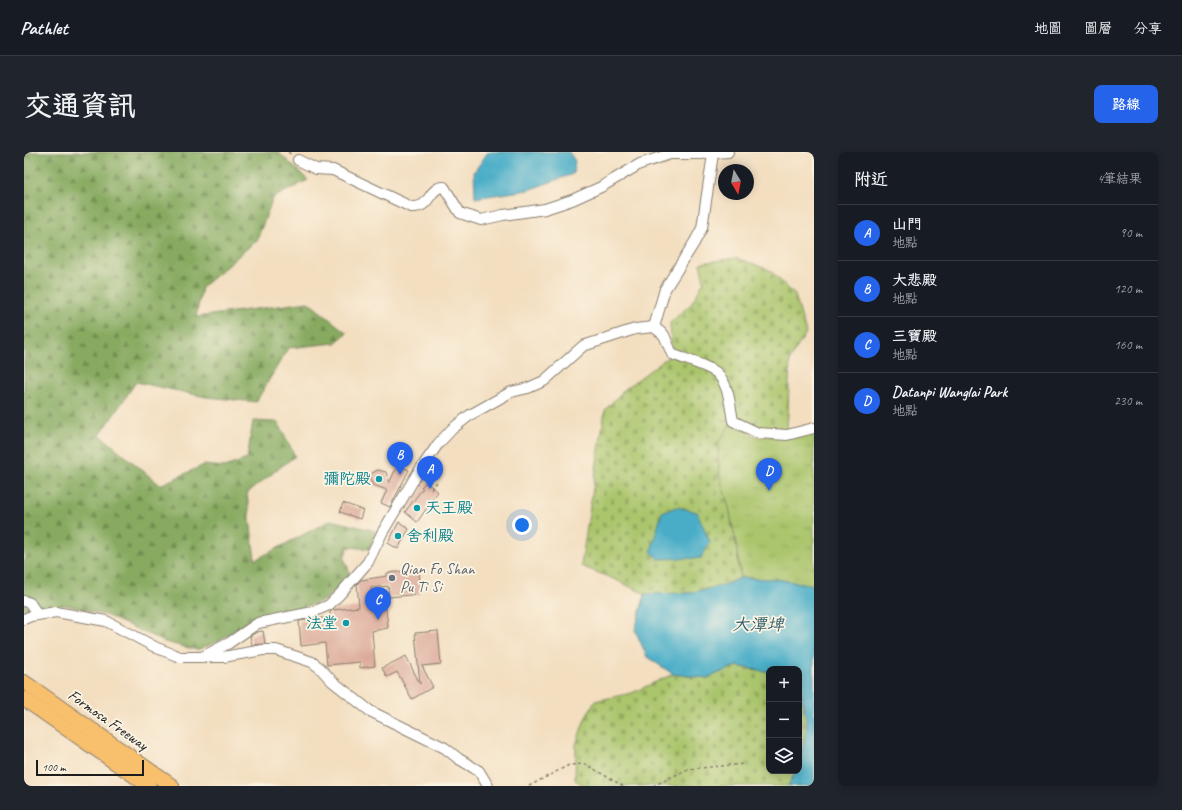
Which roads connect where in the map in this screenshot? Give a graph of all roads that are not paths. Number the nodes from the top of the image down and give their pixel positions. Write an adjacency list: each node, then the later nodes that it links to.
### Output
1 (728, 152): 2 (lane)
2 (713, 154): 3 (lane); 4 (lane)
3 (298, 160)
4 (654, 327): 5 (lane); 9 (lane)
5 (814, 428)
6 (24, 601): 7 (lane)
7 (38, 614): 8 (lane); 9 (lane)
8 (24, 619)
9 (202, 657): 14 (lane)
10 (24, 682): 13 (highway, Formosa Freeway)
11 (24, 699): 12 (highway, Formosa Freeway)
12 (149, 786)
13 (172, 786)
14 (488, 786)

